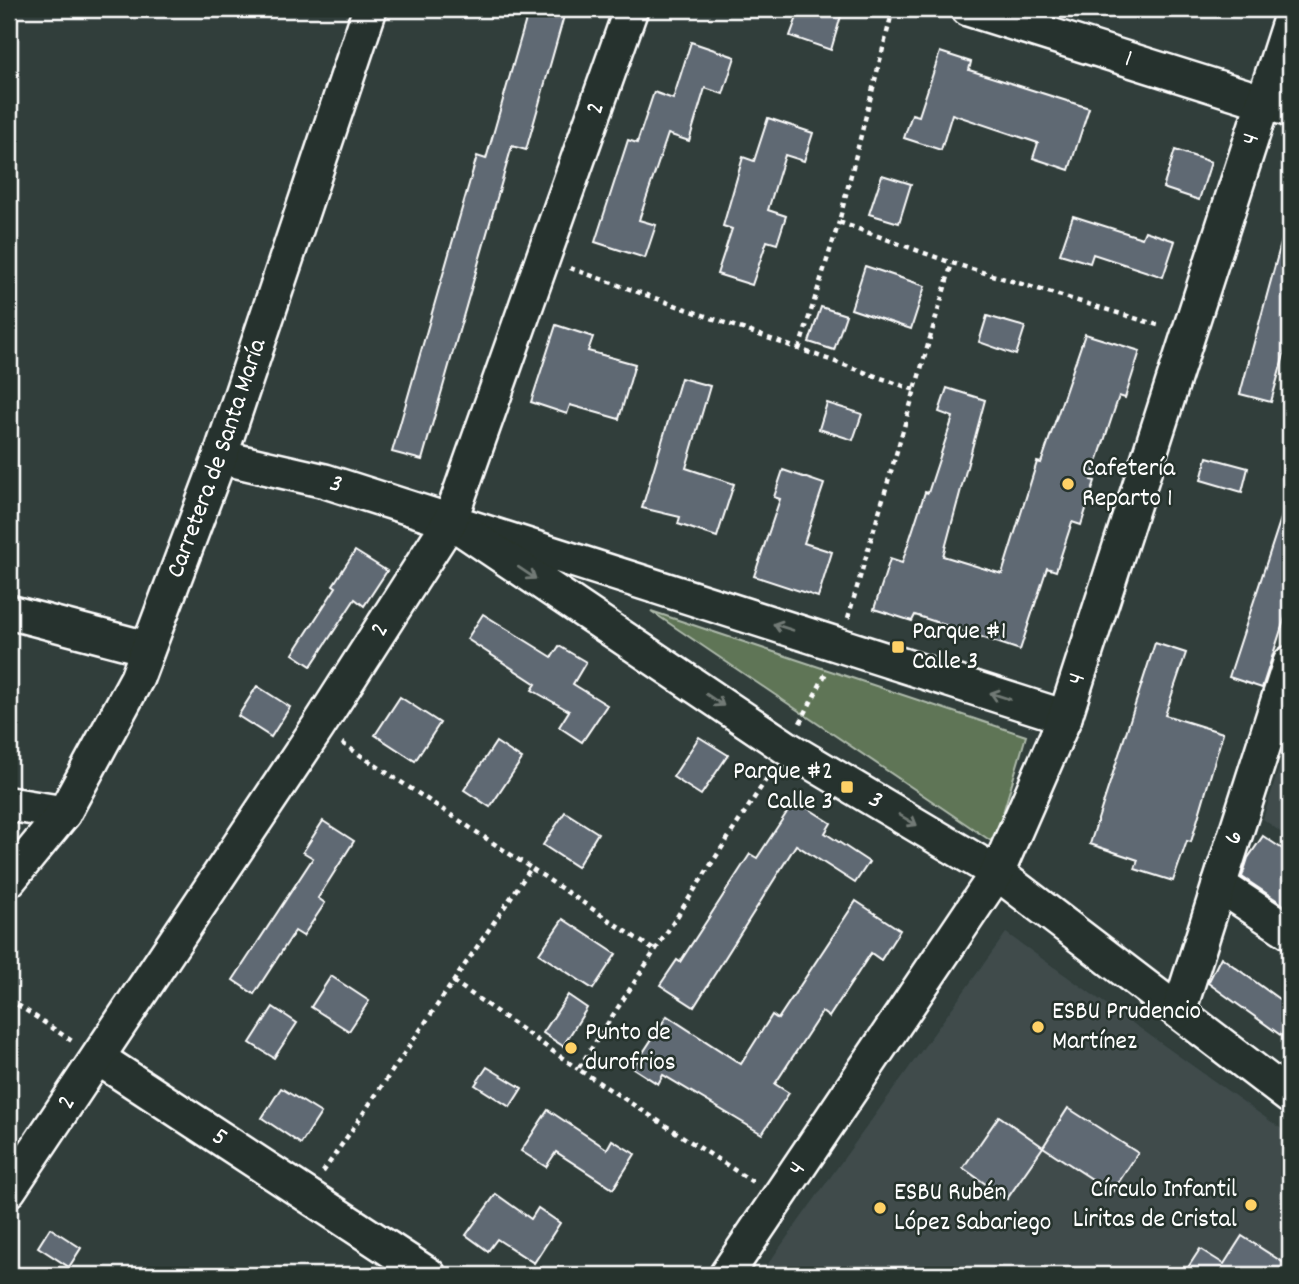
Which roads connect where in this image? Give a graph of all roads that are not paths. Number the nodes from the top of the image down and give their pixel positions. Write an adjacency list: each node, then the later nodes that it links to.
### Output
1 (370, 9): 6 (street, Carretera de Santa María)
2 (631, 9): 7 (street, 2)
3 (968, 9): 5 (street, 1)
4 (1290, 19): 5 (street, 4)
5 (1277, 105): 11 (street, 4)
6 (220, 457): 7 (street, 3); 9 (street, Carretera de Santa María)
7 (450, 521): 11 (street, 3, one-way to 7); 14 (street, 3, one-way to 14); 19 (street, 2)
8 (9, 612): 9 (street)
9 (146, 648): 13 (street, Carretera de Santa María)
10 (1290, 663): 16 (street, 6)
11 (1065, 717): 14 (street, 4)
12 (9, 804): 13 (street)
13 (64, 813): 15 (street, Carretera de Santa María)
14 (997, 873): 18 (street, 3); 23 (street, 4)
15 (9, 880)
16 (1219, 885): 17 (street); 18 (street, 6)
17 (1290, 932)
18 (1179, 1011): 20 (street, 3)
19 (98, 1058): 21 (street, 2); 22 (street, 5)
20 (1290, 1097)
21 (9, 1190)
22 (429, 1275)
23 (726, 1275)

